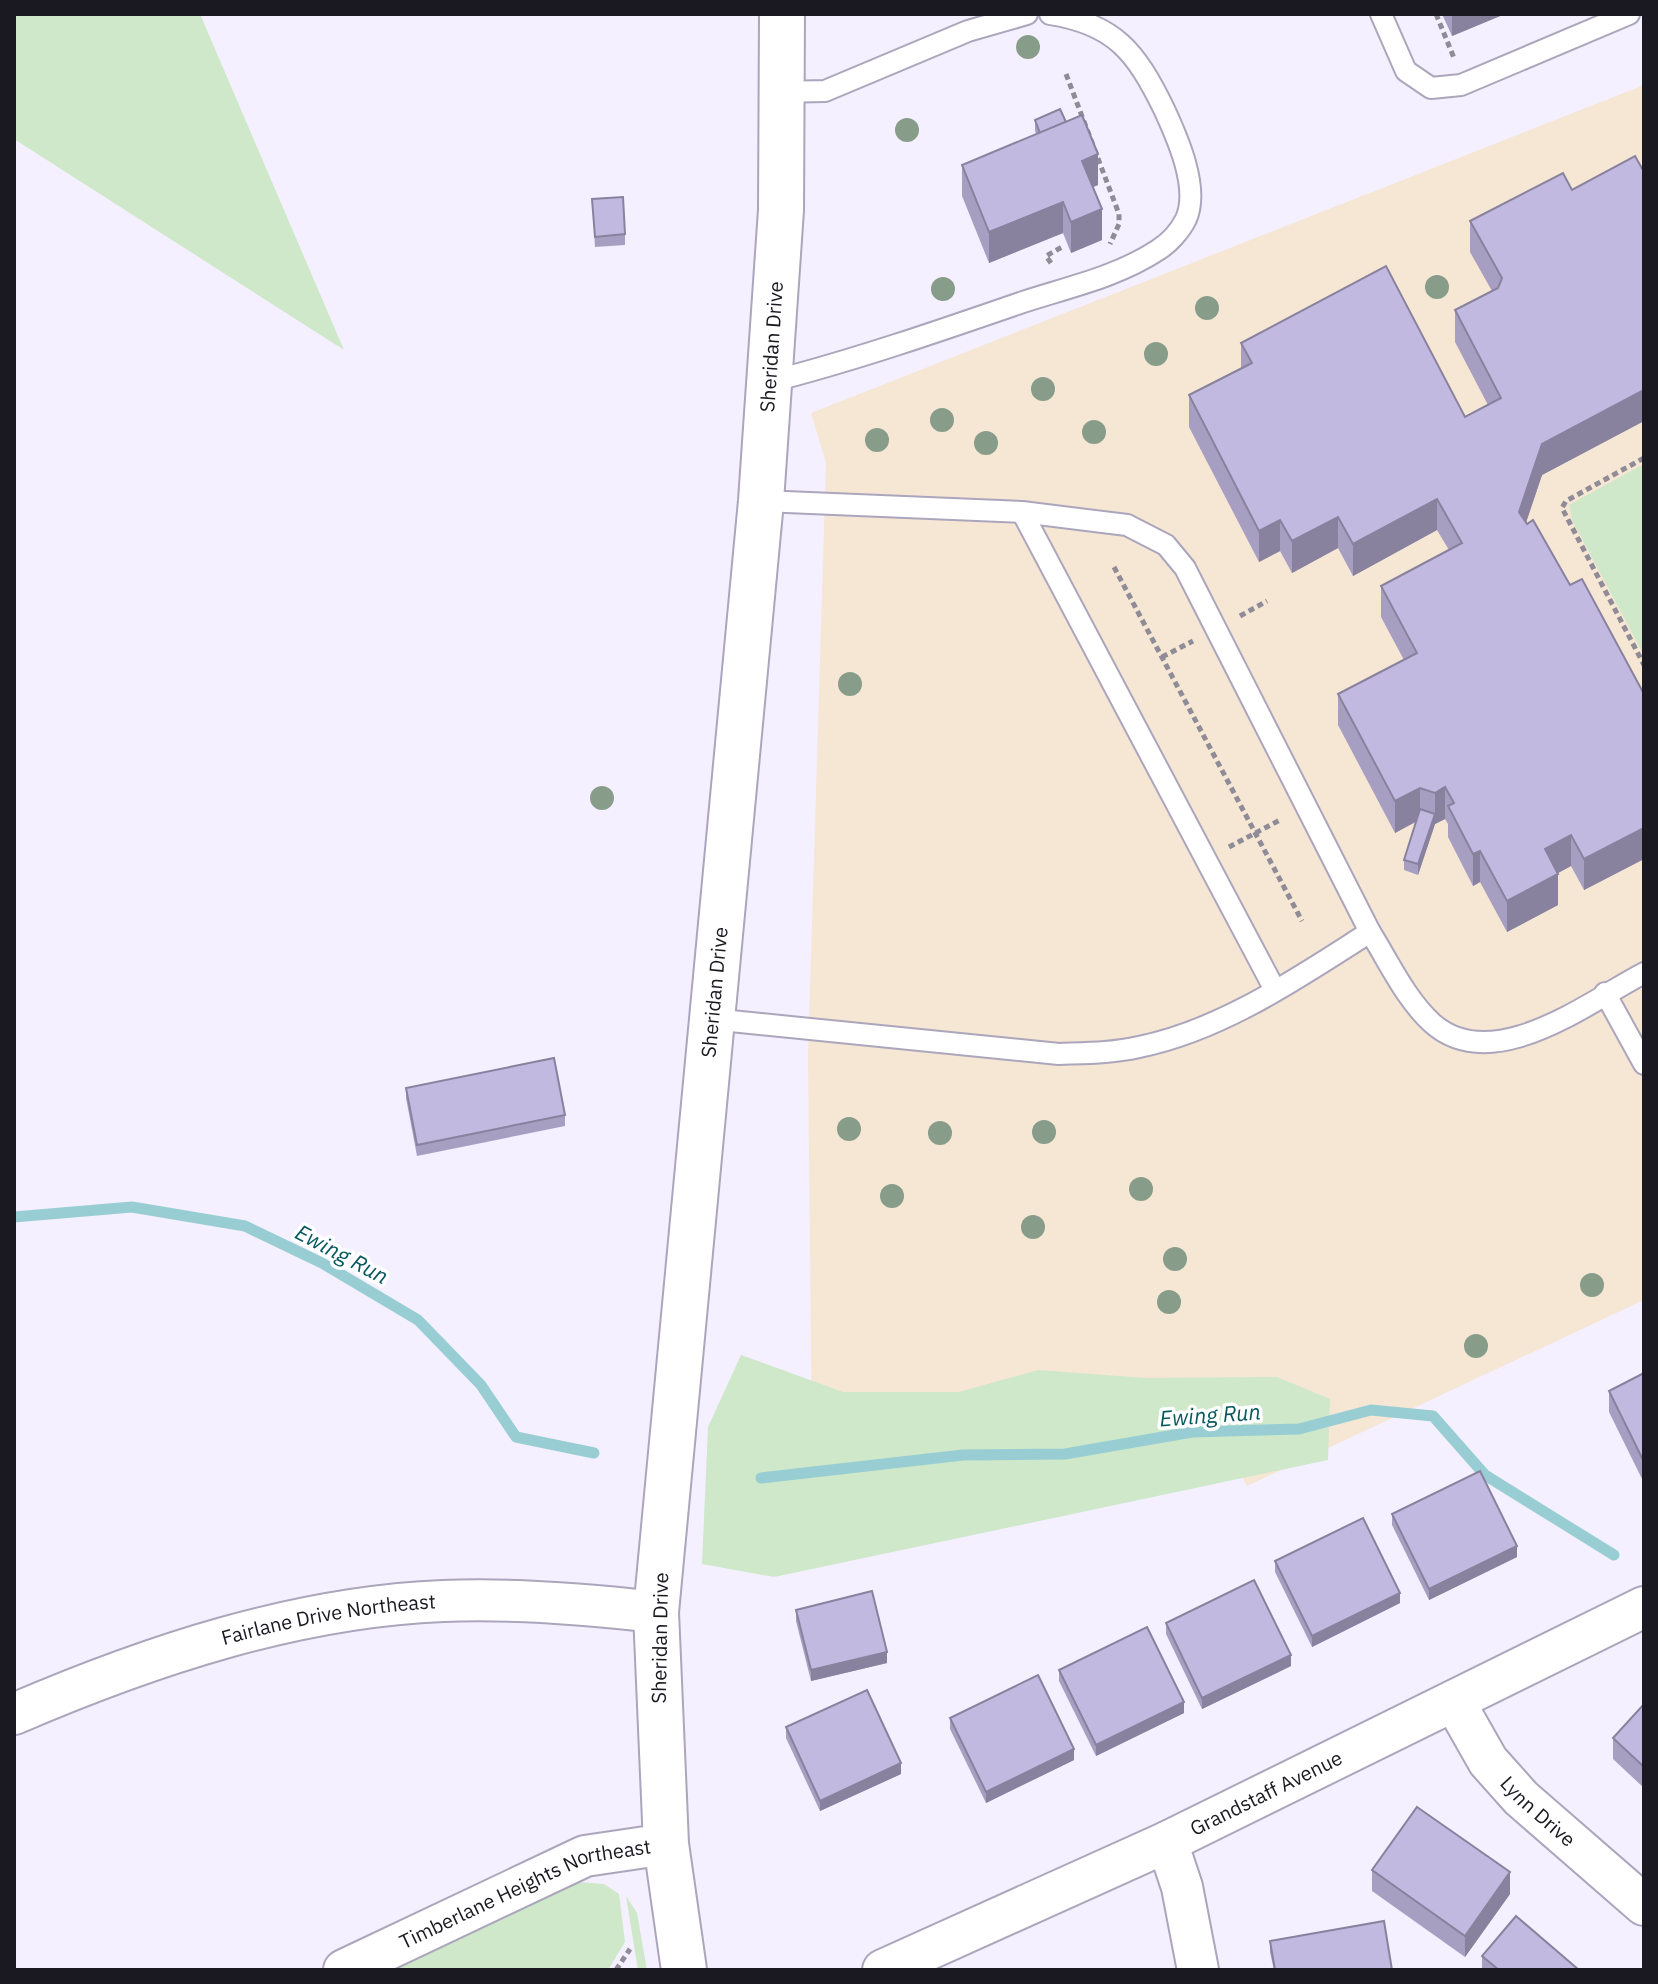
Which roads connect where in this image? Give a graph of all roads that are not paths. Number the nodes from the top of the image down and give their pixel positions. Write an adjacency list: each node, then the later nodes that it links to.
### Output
1 (782, 14): 6 (street, Sheridan Drive)
2 (1027, 14): 6 (lane)
3 (1050, 14): 7 (lane)
4 (1381, 14): 5 (lane)
5 (1629, 14)
6 (779, 92): 7 (street, Sheridan Drive)
7 (769, 382): 8 (street, Sheridan Drive)
8 (761, 501): 9 (lane); 14 (street, Sheridan Drive)
9 (1022, 512): 10 (lane); 12 (lane)
10 (1370, 932): 12 (lane); 13 (lane)
11 (1644, 973): 13 (lane)
12 (1275, 990): 14 (lane)
13 (1605, 993): 15 (lane)
14 (711, 1019): 17 (street, Sheridan Drive)
15 (1644, 1064)
16 (1644, 1607): 18 (street, Grandstaff Avenue)
17 (656, 1612): 19 (street, Fairlane Drive Northeast); 21 (street, Sheridan Drive)
18 (1454, 1701): 20 (street, Grandstaff Avenue); 22 (street, Lynn Drive)
19 (14, 1714)
20 (1167, 1842): 25 (street, Grandstaff Avenue); 26 (street)
21 (666, 1844): 23 (street, Timberlane Heights Northeast); 24 (street, Sheridan Drive)
22 (1644, 1905)
23 (344, 1970)
24 (684, 1970)
25 (883, 1970)
26 (1198, 1970)

